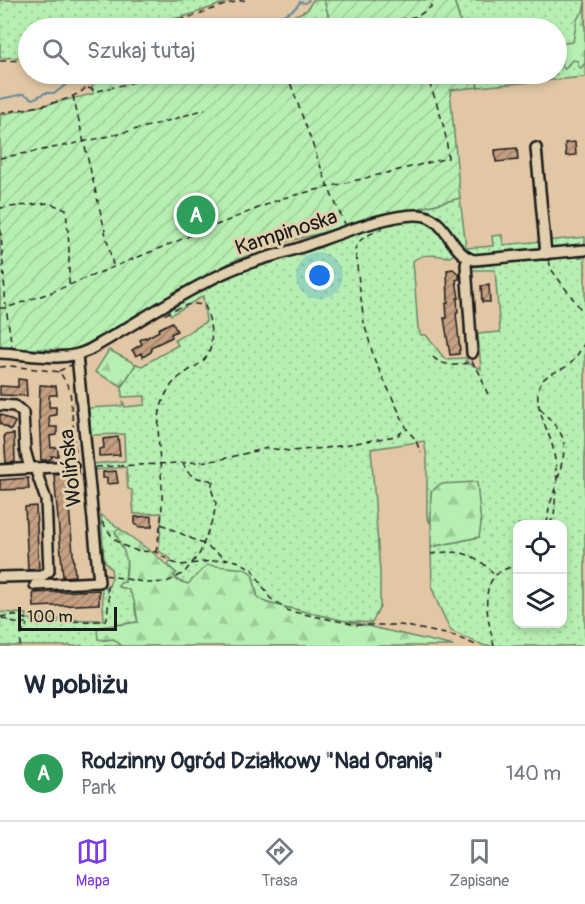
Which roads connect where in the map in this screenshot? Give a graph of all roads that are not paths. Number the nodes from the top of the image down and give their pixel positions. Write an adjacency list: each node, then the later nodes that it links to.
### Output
1 (536, 148): 3 (street)
2 (585, 250): 3 (street)
3 (547, 254): 4 (street)
4 (468, 258): 6 (street); 7 (street, Kampinoska)
5 (0, 353): 7 (street, Kampinoska)
6 (471, 357)
7 (77, 359): 9 (street, Wolińska)
8 (0, 405): 10 (street)
9 (79, 466): 10 (street); 13 (street, Wolińska)
10 (33, 468): 11 (street); 12 (street)
11 (0, 470)
12 (0, 577)
13 (35, 585)

